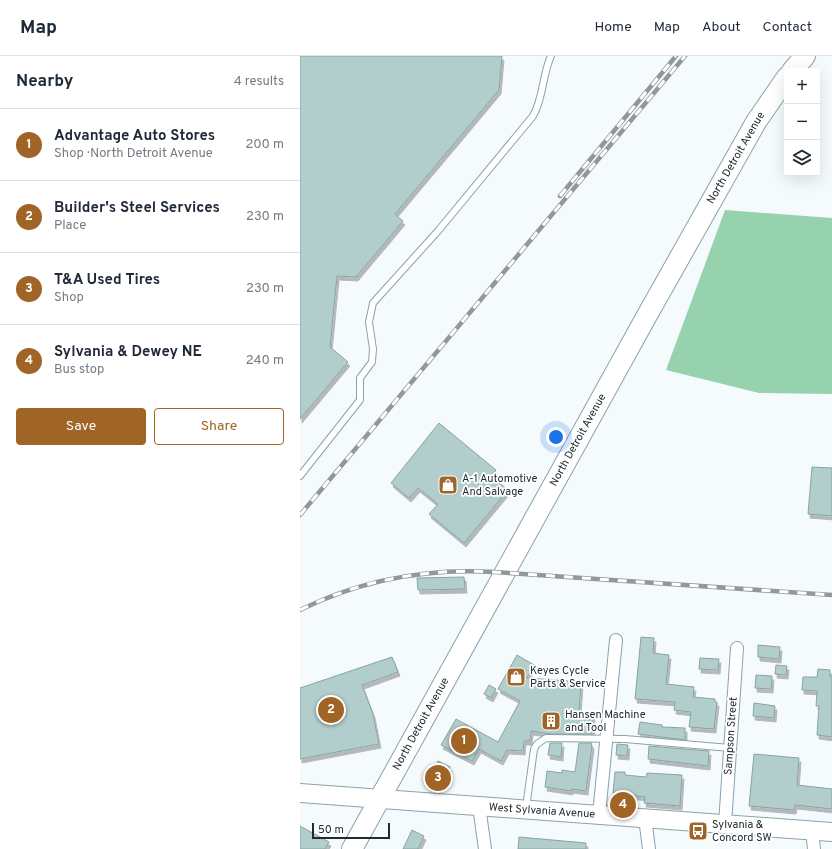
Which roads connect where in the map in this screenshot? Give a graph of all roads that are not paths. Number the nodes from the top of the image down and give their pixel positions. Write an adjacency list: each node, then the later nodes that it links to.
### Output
1 (551, 56): 5 (lane)
2 (805, 56): 3 (main road)
3 (795, 68)
4 (784, 81): 11 (main road, North Detroit Avenue)
5 (300, 476)
6 (616, 640): 8 (street)
7 (737, 648): 9 (street, Sampson Street)
8 (606, 740): 9 (lane); 13 (lane); 14 (street)
9 (730, 748): 16 (street, Sampson Street)
10 (300, 793): 11 (main road, West Sylvania Avenue)
11 (380, 799): 12 (main road, West Sylvania Avenue); 19 (main road, North Detroit Avenue)
12 (479, 806): 13 (main road, West Sylvania Avenue); 20 (street)
13 (525, 810): 14 (main road, West Sylvania Avenue)
14 (599, 815): 15 (main road, West Sylvania Avenue)
15 (645, 818): 16 (main road, West Sylvania Avenue); 21 (street)
16 (725, 824): 17 (main road, West Sylvania Avenue)
17 (812, 830): 18 (main road, West Sylvania Avenue); 22 (street)
18 (832, 832)
19 (352, 849)
20 (485, 849)
21 (649, 849)
22 (814, 849)

